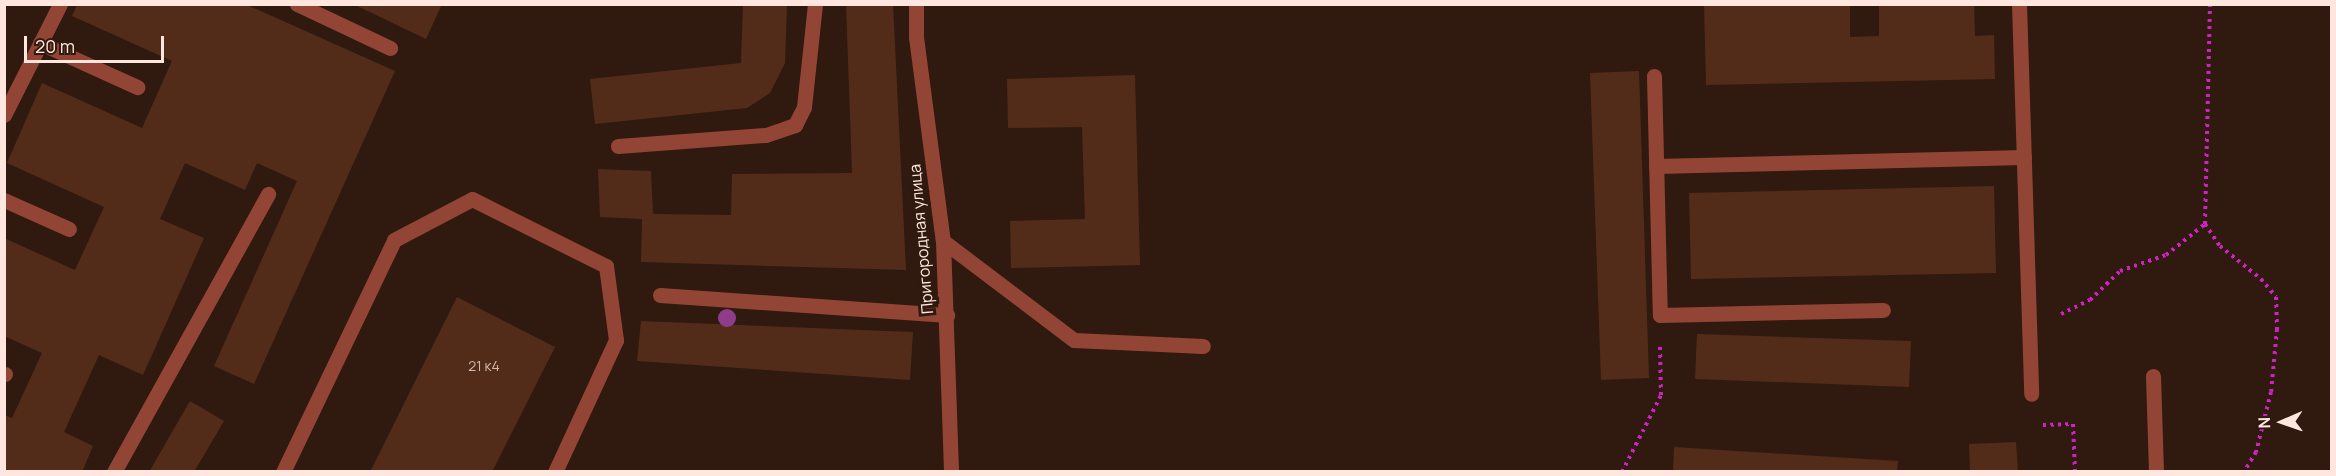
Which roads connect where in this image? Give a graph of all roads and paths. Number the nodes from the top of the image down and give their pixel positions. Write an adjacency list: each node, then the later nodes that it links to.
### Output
1 (60, 4): 7 (street)
2 (297, 4): 8 (street)
3 (815, 4): 12 (street)
4 (916, 4): 19 (street, Пригородная улица)
5 (2019, 4): 13 (street)
6 (2210, 4): 17 (path)
7 (40, 43): 10 (street); 11 (street)
8 (390, 48)
9 (1654, 76): 14 (street)
10 (137, 87)
11 (4, 115)
12 (618, 146)
13 (2024, 158): 14 (street); 24 (street)
14 (1656, 166): 23 (street)
15 (268, 194): 28 (street)
16 (4, 200): 18 (street)
17 (2205, 224): 24 (path); 35 (path)
18 (69, 229)
19 (943, 241): 22 (street, Пригородная улица); 25 (street)
20 (660, 295): 22 (street)
21 (1883, 310): 23 (street)
22 (947, 315): 31 (street, Пригородная улица)
23 (1660, 315): 32 (path)
24 (2028, 320): 27 (street)
25 (1203, 346)
26 (2153, 376): 34 (street)
27 (2031, 394): 33 (path)
28 (114, 471)
29 (283, 471): 30 (street)
30 (555, 471)
31 (951, 471)
32 (1622, 471)
33 (2074, 471)
34 (2156, 471)
35 (2244, 471)

